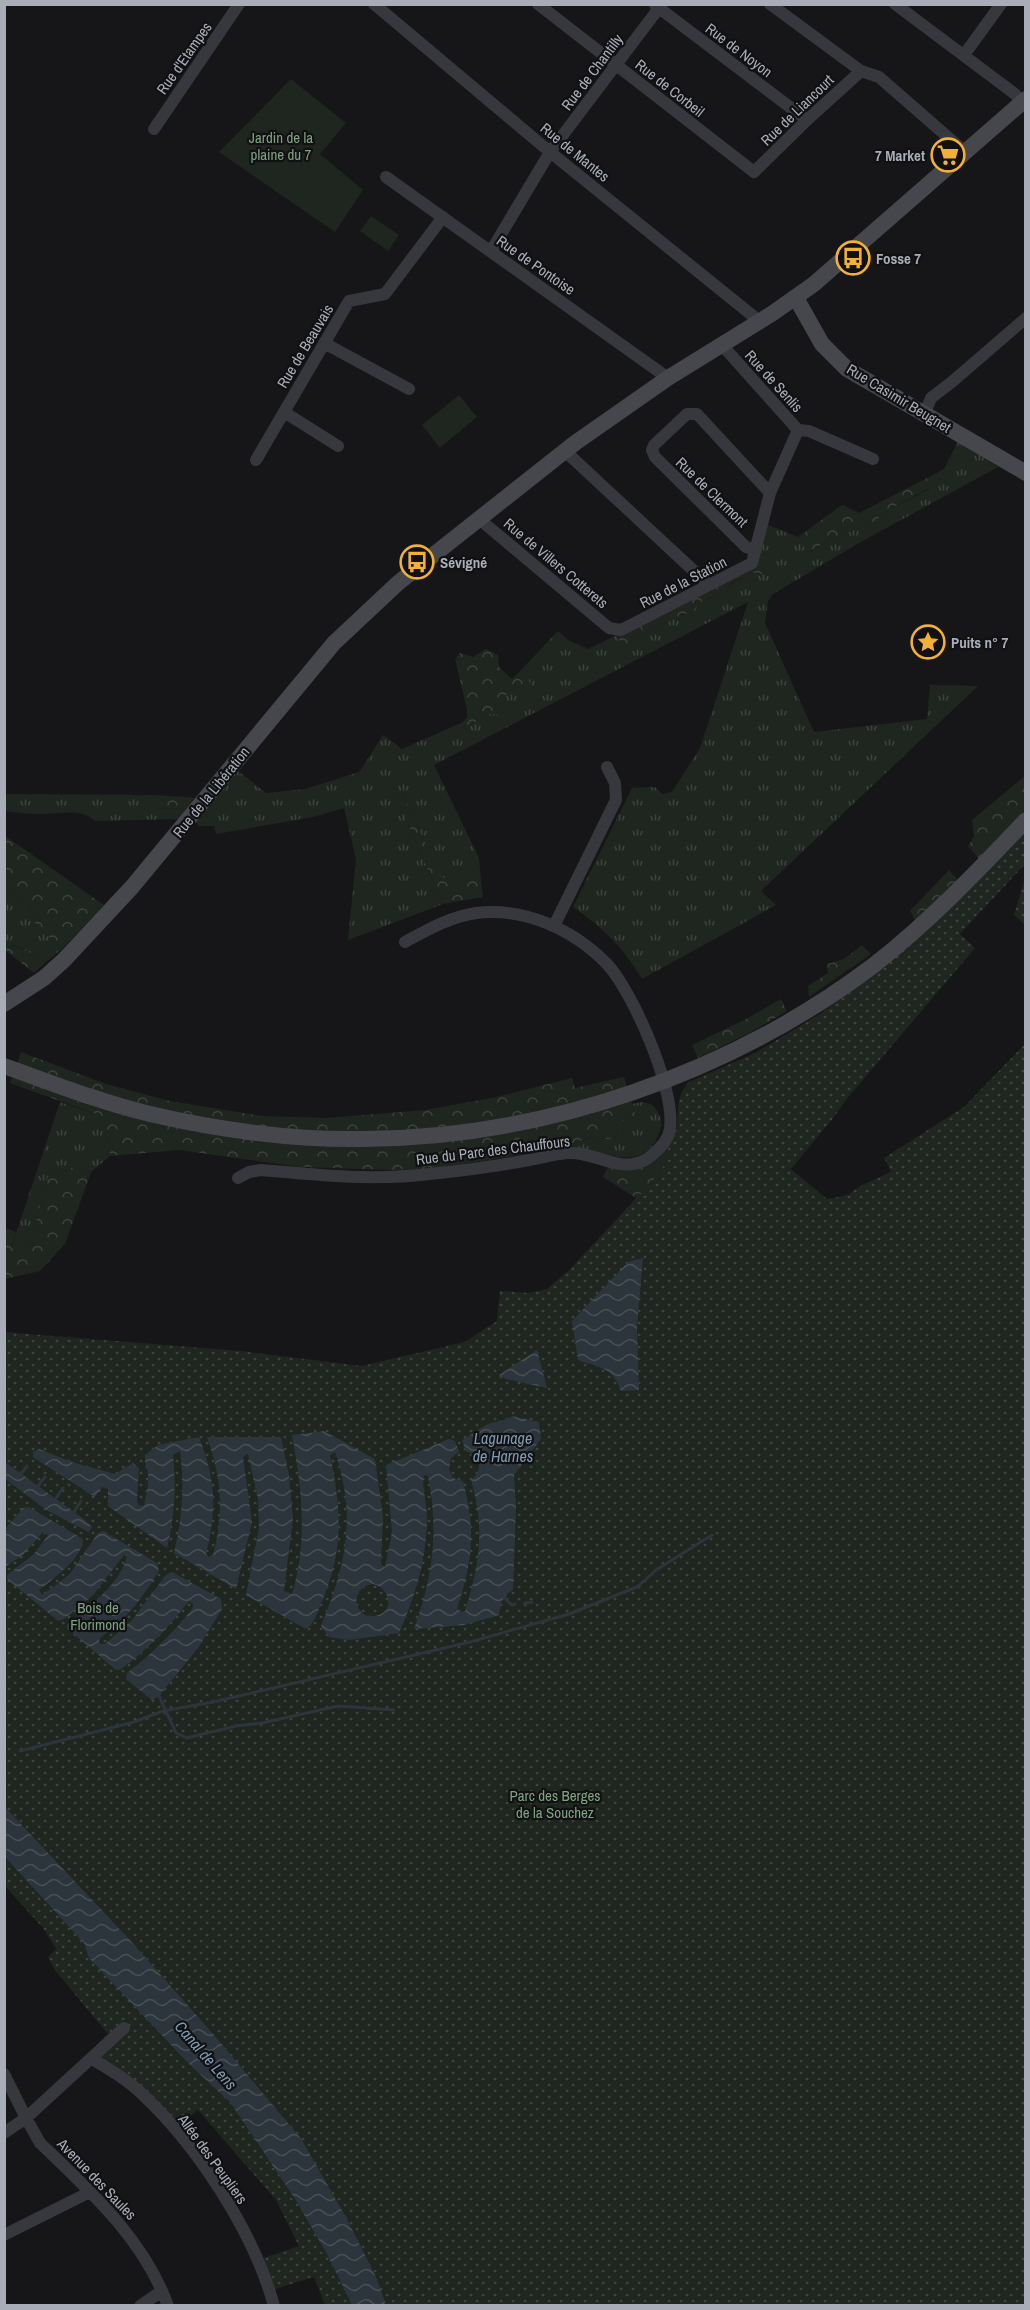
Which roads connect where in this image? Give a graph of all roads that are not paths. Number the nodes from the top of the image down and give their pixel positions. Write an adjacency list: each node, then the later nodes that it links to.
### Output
1 (239, 4): 13 (street, Rue d'Etampes)
2 (538, 4): 9 (street, Rue de Corbeil)
3 (770, 4): 10 (street)
4 (895, 4): 8 (street)
5 (377, 6): 14 (street, Rue de Mantes)
6 (659, 6): 9 (street, Rue de Chantilly); 12 (street, Rue de Noyon)
7 (995, 7): 8 (street)
8 (964, 55): 11 (street)
9 (616, 65): 14 (street, Rue de Chantilly); 16 (street, Rue de Corbeil)
10 (861, 71): 12 (street, Rue de Liancourt); 15 (street)
11 (1024, 100): 15 (main road, Rue de la Libération)
12 (807, 120): 16 (street, Rue de Liancourt)
13 (154, 129)
14 (550, 152): 19 (street, Rue de Chantilly); 22 (street, Rue de Mantes)
15 (965, 152): 20 (main road, Rue de la Libération)
16 (754, 172)
17 (386, 177): 18 (street, Rue de Pontoise)
18 (443, 217): 19 (street, Rue de Pontoise); 23 (street, Rue de Beauvais)
19 (491, 251): 25 (street, Rue de Pontoise)
20 (796, 298): 22 (main road, Rue de la Libération); 28 (main road, Rue Casimir Beugnet)
21 (1026, 318): 28 (street)
22 (757, 323): 24 (main road, Rue de la Libération)
23 (324, 343): 26 (street); 27 (street, Rue de Beauvais)
24 (722, 345): 25 (main road, Rue de la Libération); 29 (street, Rue de Senlis)
25 (668, 378): 31 (main road, Rue de la Libération)
26 (409, 389)
27 (284, 412): 30 (street); 32 (street, Rue de Beauvais)
28 (925, 413): 34 (main road, Rue Casimir Beugnet)
29 (798, 430): 33 (street, Rue de Senlis); 35 (street)
30 (338, 446)
31 (566, 451): 36 (main road, Rue de la Libération); 38 (street)
32 (255, 459)
33 (873, 459)
34 (1026, 473)
35 (770, 493): 37 (street); 37 (street, Rue de Clermont)
36 (478, 518): 39 (street, Rue de Villers Cotterets); 44 (main road, Rue de la Libération)
37 (756, 549): 38 (street, Rue de la Station)
38 (709, 585): 39 (street, Rue de la Station)
39 (614, 630)
40 (606, 767): 42 (street)
41 (1026, 820): 46 (main road)
42 (554, 926): 43 (street, Rue du Parc des Chauffours); 46 (street, Rue du Parc des Chauffours)
43 (405, 942)
44 (4, 1004)
45 (4, 1066): 46 (main road)
46 (663, 1081): 47 (street, Rue du Parc des Chauffours)
47 (238, 1178)
48 (124, 2028): 49 (street)
49 (92, 2059): 51 (street); 58 (street, Allée des Peupliers)
50 (4, 2074): 51 (street, Avenue des Saules)
51 (26, 2118): 52 (street); 53 (street, Avenue des Saules)
52 (4, 2133)
53 (90, 2192): 54 (street); 55 (street, Avenue des Saules)
54 (4, 2235)
55 (162, 2291): 56 (street); 57 (street, Avenue des Saules)
56 (140, 2306)
57 (168, 2306)
58 (274, 2306)

